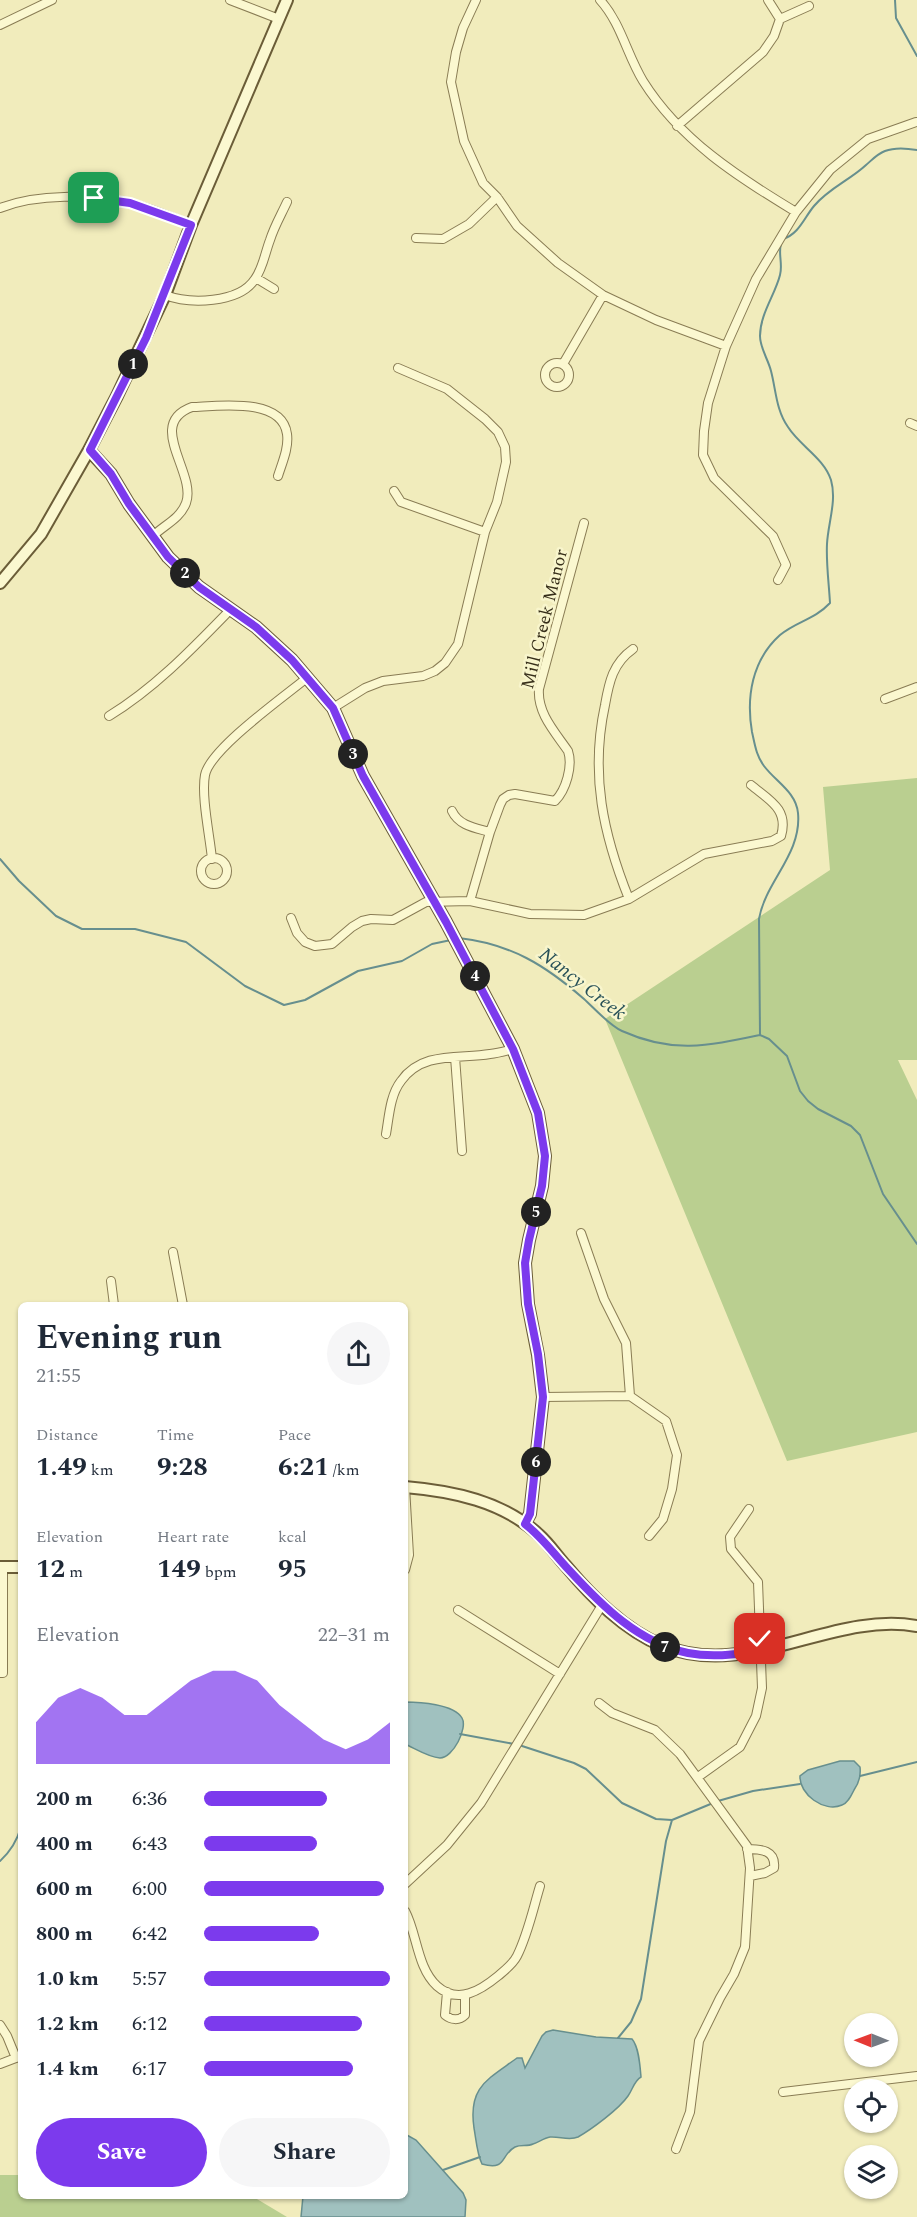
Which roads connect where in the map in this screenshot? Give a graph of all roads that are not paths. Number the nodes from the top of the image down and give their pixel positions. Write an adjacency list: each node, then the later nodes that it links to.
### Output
1 (52, 0): 10 (street)
2 (231, 0): 9 (street)
3 (287, 0): 9 (main road)
4 (476, 0): 13 (street)
5 (600, 0): 12 (street)
6 (768, 0): 8 (street)
7 (809, 6): 8 (street)
8 (780, 19): 12 (street)
9 (279, 20): 17 (main road)
10 (0, 25)
11 (916, 122): 16 (street)
12 (677, 126): 16 (street)
13 (497, 197): 18 (street); 22 (street)
14 (287, 202): 19 (street)
15 (0, 208): 17 (street)
16 (796, 213): 23 (street)
17 (191, 225): 21 (main road)
18 (416, 238)
19 (256, 278): 20 (street); 21 (street)
20 (274, 289)
21 (165, 295): 26 (main road)
22 (603, 295): 23 (street); 24 (street)
23 (726, 346): 32 (street)
24 (563, 364)
25 (398, 368): 30 (street)
26 (90, 450): 31 (main road); 33 (main road)
27 (278, 476): 31 (street)
28 (394, 491): 30 (street)
29 (584, 523): 43 (street, Mill Creek Manor)
30 (485, 532): 39 (street)
31 (153, 536): 34 (main road)
32 (778, 580)
33 (0, 583)
34 (230, 610): 36 (main road); 40 (street)
35 (633, 649): 45 (street)
36 (308, 677): 39 (main road); 44 (street)
37 (917, 687): 38 (street)
38 (885, 699)
39 (333, 708): 46 (main road)
40 (109, 716)
41 (751, 785): 45 (street)
42 (453, 811): 43 (street)
43 (490, 832): 47 (street, Mill Creek Manor)
44 (212, 859)
45 (629, 899): 47 (street)
46 (435, 901): 47 (street); 48 (street); 49 (main road)
47 (470, 901)
48 (291, 918)
49 (513, 1049): 50 (street); 59 (main road)
50 (454, 1057): 51 (street); 52 (street)
51 (386, 1134)
52 (462, 1151)
53 (581, 1233): 58 (street)
54 (172, 1252): 57 (street)
55 (111, 1281): 56 (street)
56 (114, 1302)
57 (182, 1302)
58 (630, 1395): 59 (street); 63 (street)
59 (543, 1397): 62 (main road)
60 (408, 1487): 62 (main road)
61 (749, 1509): 71 (street)
62 (525, 1524): 68 (main road)
63 (649, 1536)
64 (408, 1539): 65 (street)
65 (408, 1560)
66 (18, 1567): 67 (main road)
67 (1, 1568): 72 (street)
68 (602, 1605): 71 (main road); 73 (street)
69 (458, 1610): 73 (street)
70 (917, 1626): 71 (main road)
71 (762, 1651): 75 (street)
72 (0, 1673)
73 (560, 1674): 78 (street)
74 (599, 1703): 75 (street)
75 (698, 1777): 76 (street)
76 (747, 1849): 77 (street); 77 (street)
77 (750, 1876): 88 (street)
78 (408, 1881)
79 (540, 1886): 82 (street)
80 (408, 1919): 81 (street)
81 (447, 1992): 82 (street); 82 (street)
82 (465, 1995)
83 (0, 2025): 84 (street)
84 (18, 2057): 85 (street)
85 (0, 2064)
86 (917, 2076): 87 (street)
87 (783, 2092)
88 (676, 2149)

